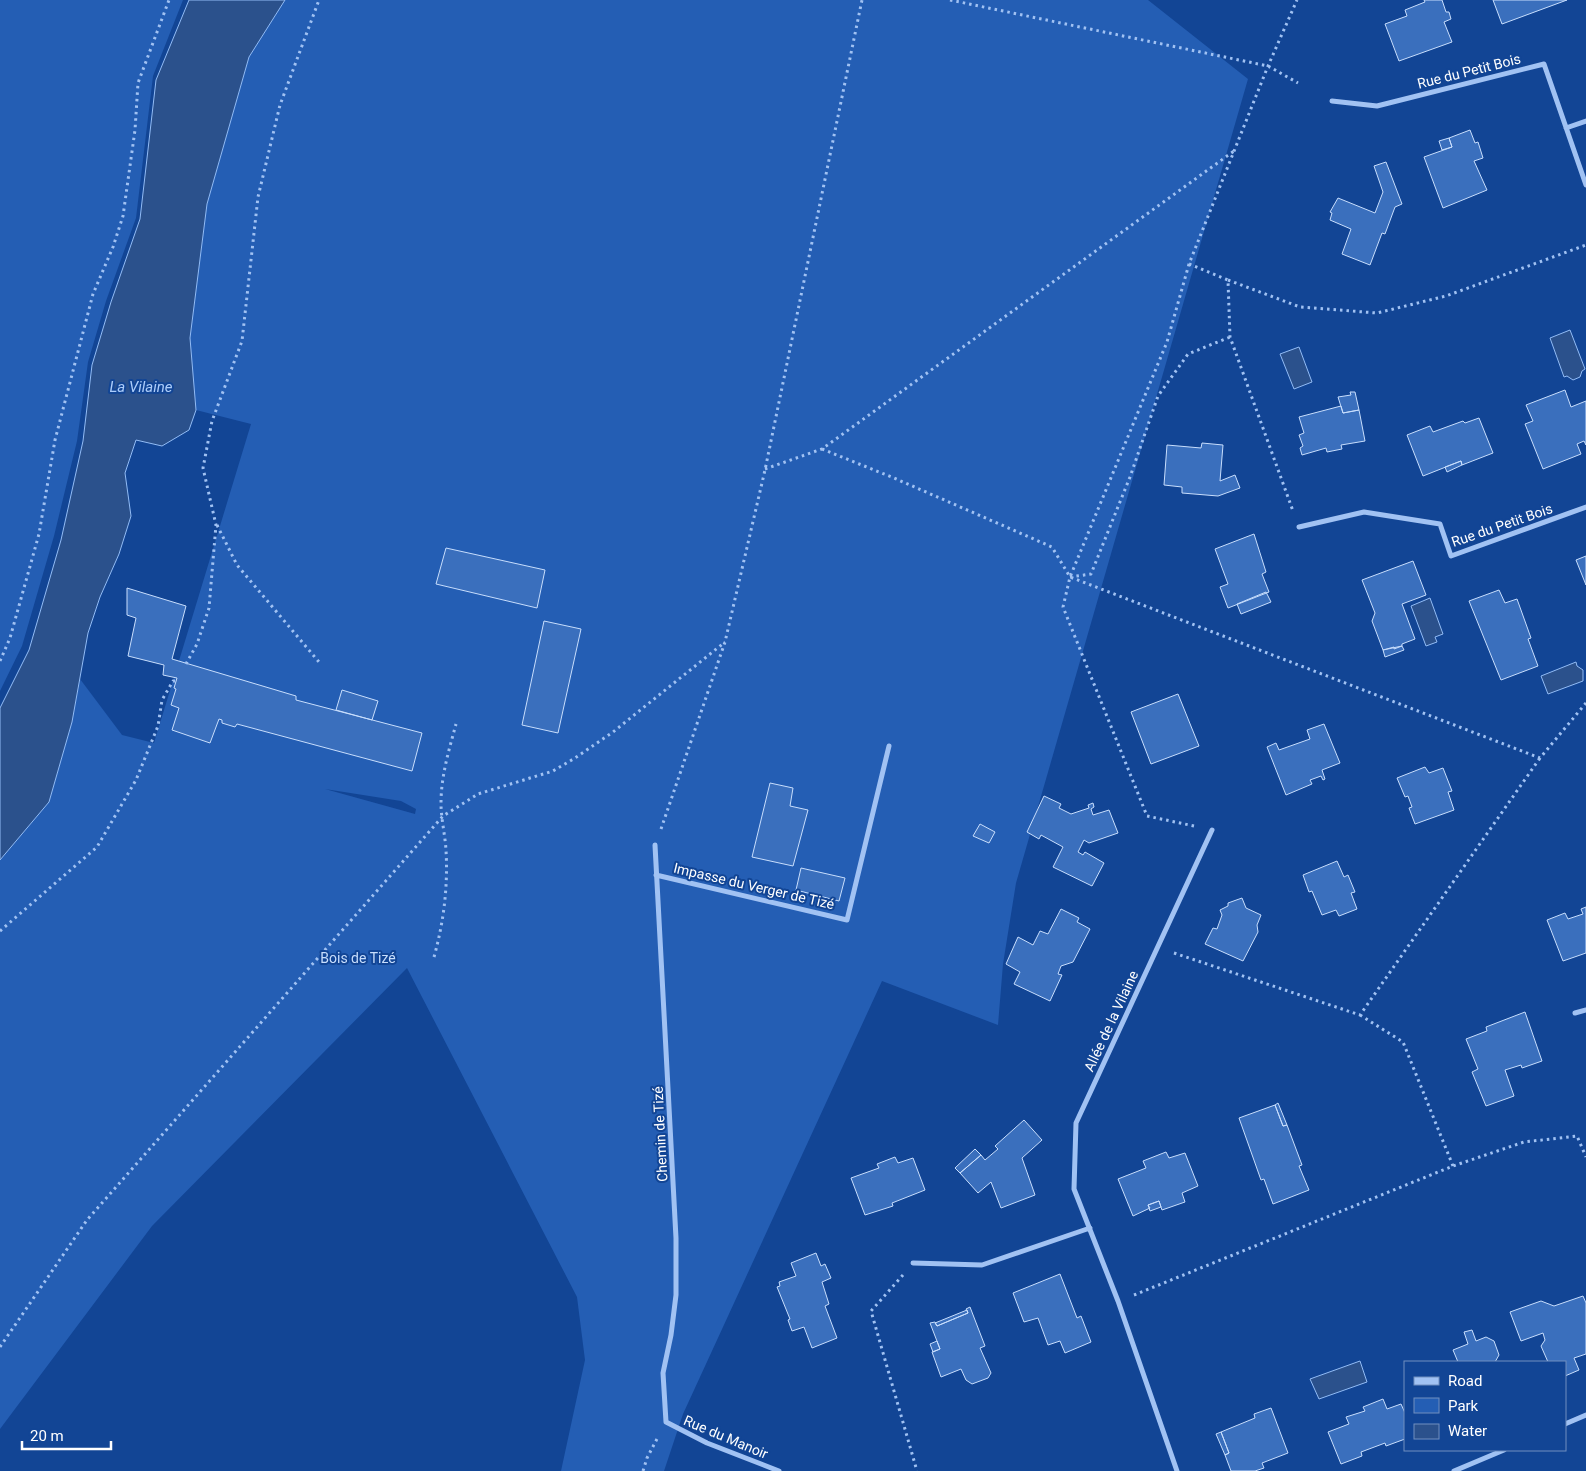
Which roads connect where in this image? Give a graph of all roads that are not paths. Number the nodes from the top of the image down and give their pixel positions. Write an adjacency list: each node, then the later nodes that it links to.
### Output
1 (1332, 101): 3 (street, Rue du Petit Bois)
2 (1586, 121): 3 (street)
3 (1566, 128): 4 (street, Rue du Petit Bois)
4 (1586, 185)
5 (1586, 507): 6 (street, Rue du Petit Bois)
6 (1299, 527)
7 (888, 746): 10 (street, Impasse du Verger de Tizé)
8 (1212, 830): 13 (street, Allée de la Vilaine)
9 (655, 845): 10 (street, Chemin de Tizé)
10 (656, 875): 16 (street, Chemin de Tizé)
11 (1586, 1010): 12 (street)
12 (1575, 1013)
13 (1090, 1228): 14 (street); 20 (street, Allée de la Vilaine)
14 (913, 1264)
15 (1586, 1415): 17 (street)
16 (666, 1422): 19 (street, Rue du Manoir)
17 (1566, 1424)
18 (1502, 1451): 21 (street)
19 (779, 1471)
20 (1177, 1471)
21 (1454, 1471)

